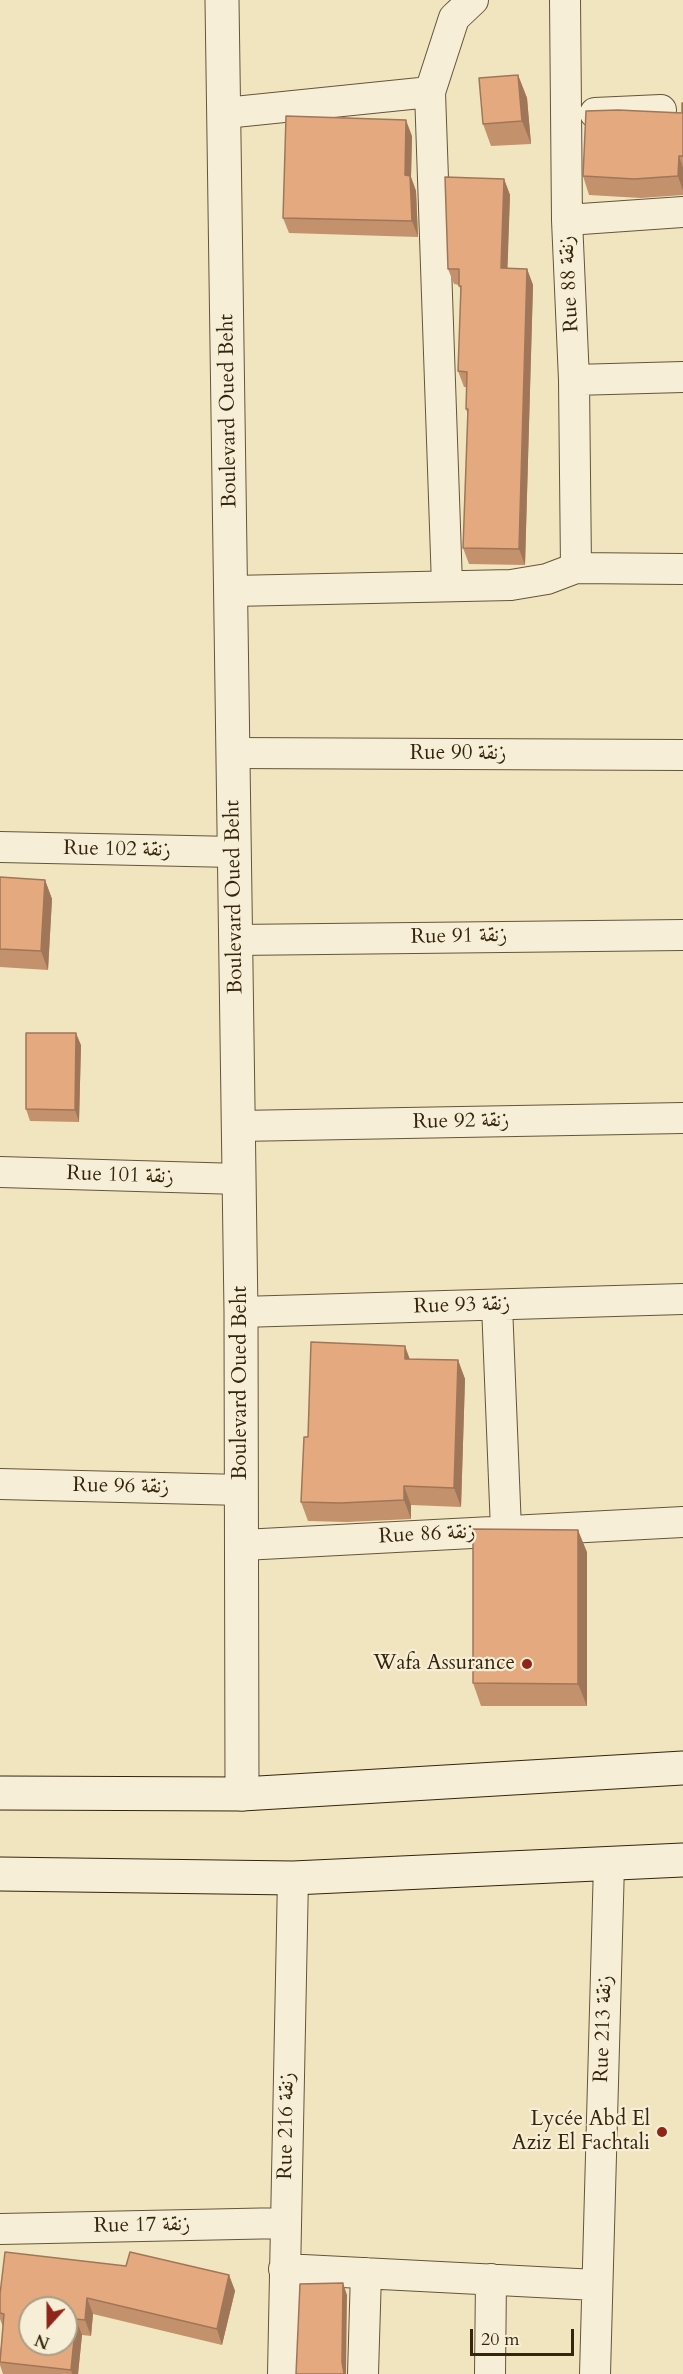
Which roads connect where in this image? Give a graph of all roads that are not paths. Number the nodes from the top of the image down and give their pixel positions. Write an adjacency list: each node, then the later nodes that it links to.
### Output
1 (222, 0): 6 (street, Boulevard Oued Beht)
2 (565, 0): 7 (street, Rue 88 زنقة)
3 (458, 6): 4 (street)
4 (430, 92): 6 (street); 14 (street)
5 (661, 110): 7 (street)
6 (225, 113): 15 (street, Boulevard Oued Beht)
7 (567, 114): 9 (street, Rue 88 زنقة)
8 (683, 212): 9 (street)
9 (567, 220): 11 (street, Rue 88 زنقة)
10 (683, 377): 11 (street)
11 (574, 380): 12 (street, Rue 88 زنقة)
12 (576, 568): 13 (street); 14 (street)
13 (683, 569)
14 (447, 585): 15 (street)
15 (232, 591): 16 (street, Boulevard Oued Beht)
16 (234, 753): 17 (street, Rue 90 زنقة); 19 (street, Boulevard Oued Beht)
17 (683, 755)
18 (0, 847): 19 (street, Rue 102 زنقة)
19 (234, 852): 21 (street, Boulevard Oued Beht)
20 (683, 935): 21 (street, Rue 91 زنقة)
21 (235, 940): 23 (street, Boulevard Oued Beht)
22 (683, 1118): 23 (street, Rue 92 زنقة)
23 (238, 1126): 25 (street, Boulevard Oued Beht)
24 (0, 1172): 25 (street, Rue 101 زنقة)
25 (239, 1179): 28 (street, Boulevard Oued Beht)
26 (683, 1299): 27 (street, Rue 93 زنقة)
27 (497, 1305): 28 (street, Rue 93 زنقة); 32 (street)
28 (241, 1312): 30 (street, Boulevard Oued Beht)
29 (0, 1484): 30 (street, Rue 96 زنقة)
30 (242, 1490): 33 (street, Boulevard Oued Beht)
31 (683, 1522): 32 (street, Rue 86 زنقة)
32 (506, 1530): 33 (street, Rue 86 زنقة)
33 (243, 1545): 36 (street, Boulevard Oued Beht)
34 (683, 1768): 36 (street)
35 (0, 1793): 36 (street)
36 (242, 1794)
37 (683, 1860): 38 (street)
38 (609, 1864): 40 (street); 46 (street, Rue 213 زنقة)
39 (0, 1874): 40 (street)
40 (293, 1878): 41 (street, Rue 216 زنقة)
41 (285, 2223): 42 (street, Rue 17 زنقة); 43 (street, Rue 216 زنقة)
42 (0, 2229)
43 (284, 2270): 44 (street); 47 (street, Rue 216 زنقة)
44 (366, 2273): 45 (street); 48 (street)
45 (490, 2279): 46 (street); 49 (street)
46 (596, 2285): 50 (street, Rue 213 زنقة)
47 (283, 2374)
48 (363, 2374)
49 (490, 2374)
50 (595, 2374)

